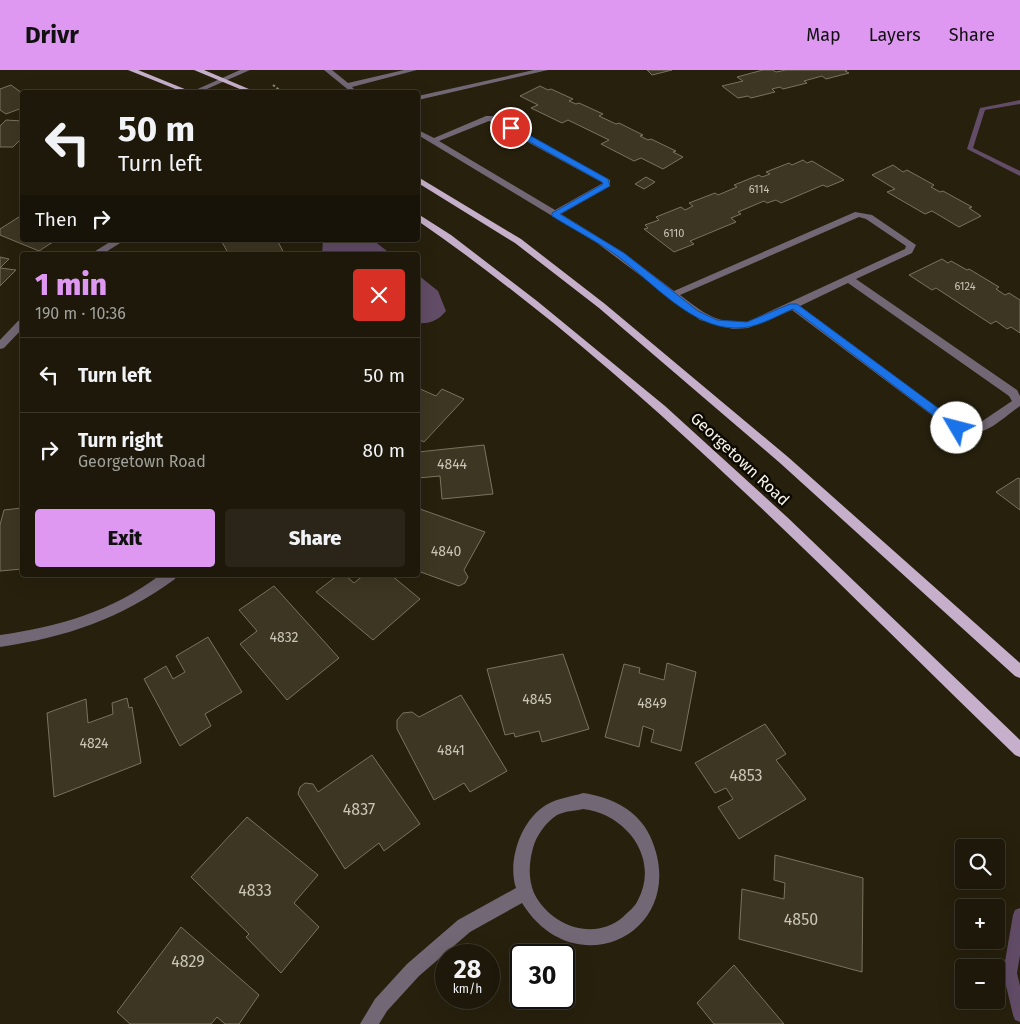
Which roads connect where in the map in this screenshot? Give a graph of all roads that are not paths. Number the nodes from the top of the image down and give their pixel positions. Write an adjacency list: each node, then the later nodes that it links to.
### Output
1 (132, 70): 10 (main road)
2 (198, 70): 8 (main road)
3 (246, 70): 8 (street)
4 (328, 70): 9 (street)
5 (413, 70): 7 (street)
6 (544, 70): 14 (street)
7 (384, 73): 9 (street)
8 (224, 80): 11 (street); 12 (main road)
9 (346, 86): 13 (street)
10 (183, 90)
11 (200, 90)
12 (247, 90)
13 (351, 90)
14 (420, 98)
15 (420, 133): 16 (street)
16 (433, 141): 18 (street); 18 (street)
17 (420, 181): 29 (main road, Georgetown Road)
18 (555, 214): 23 (street)
19 (420, 218): 30 (main road, Georgetown Road)
20 (117, 242): 21 (street)
21 (99, 252)
22 (849, 280): 23 (street); 24 (street); 24 (street)
23 (673, 295): 24 (street)
24 (793, 306)
25 (20, 325): 26 (street)
26 (0, 346)
27 (167, 577): 28 (street)
28 (0, 641)
29 (1020, 672)
30 (1020, 750)
31 (526, 892): 31 (street); 32 (street)
32 (370, 1024)

